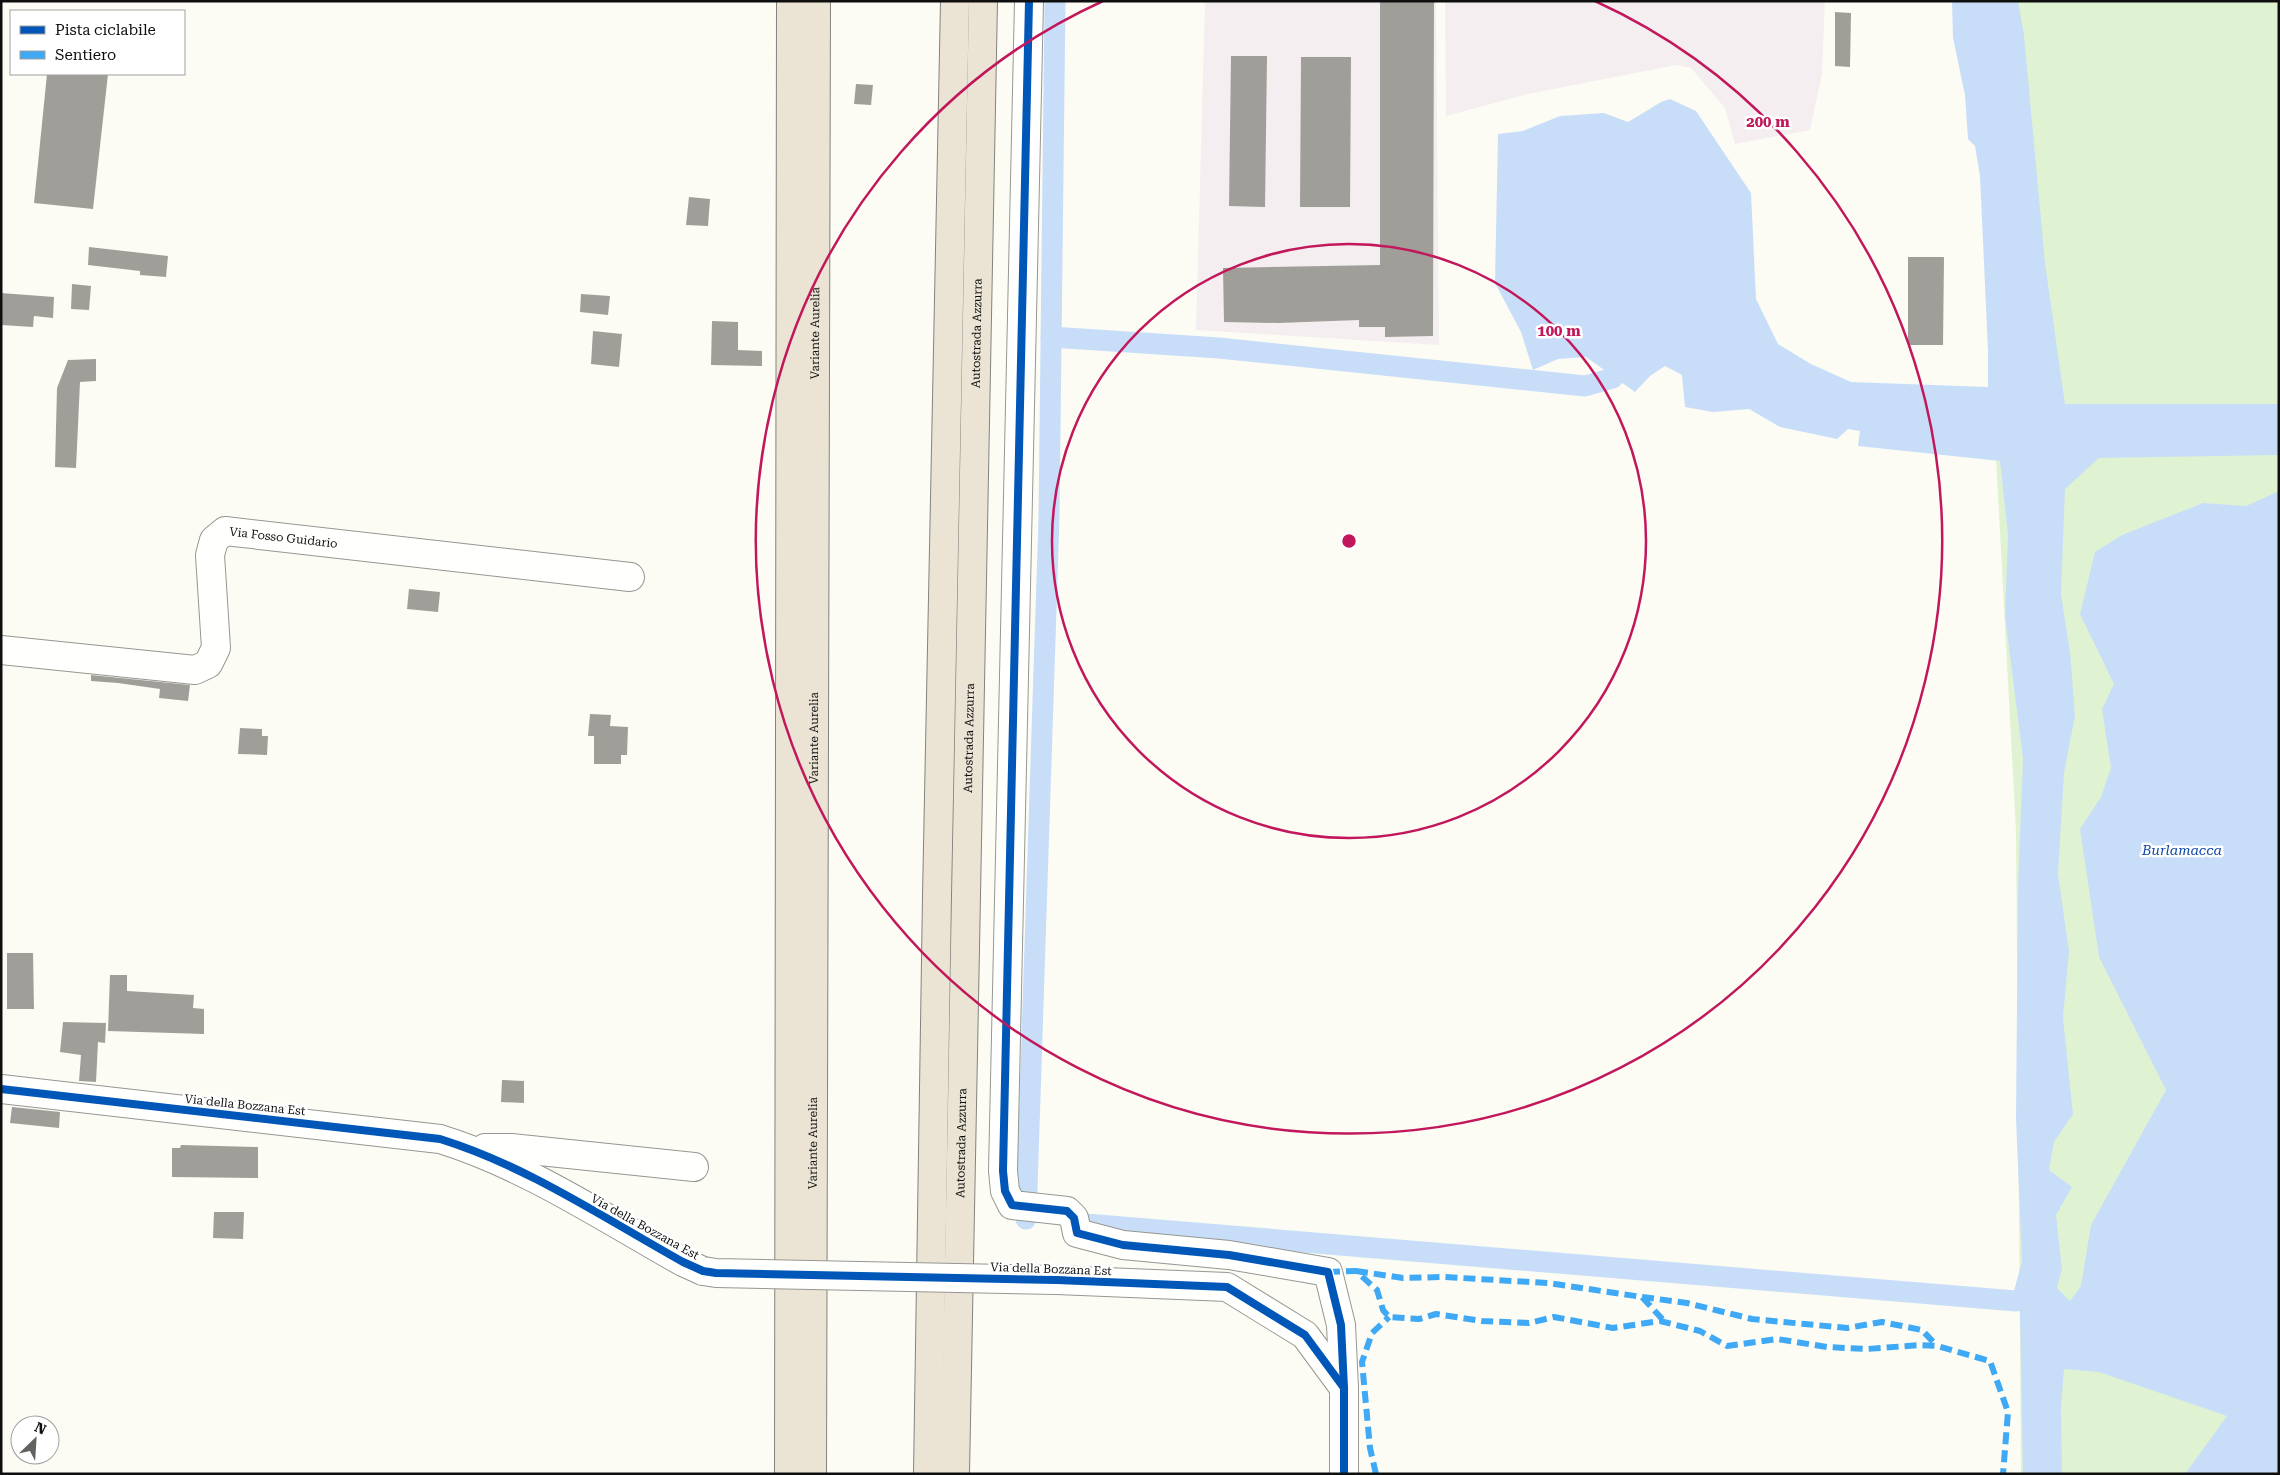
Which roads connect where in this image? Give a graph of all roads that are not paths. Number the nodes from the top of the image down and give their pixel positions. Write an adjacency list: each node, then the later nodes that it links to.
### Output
1 (791, 1): 12 (highway, Variante Aurelia)
2 (816, 1): 13 (highway, Variante Aurelia)
3 (955, 1): 14 (highway)
4 (983, 1): 15 (highway, Autostrada Azzurra)
5 (1029, 1): 11 (street)
6 (630, 577): 7 (street, Via Fosso Guidario)
7 (1, 650)
8 (1, 1089): 9 (street, Via della Bozzana Est)
9 (468, 1148): 10 (street); 11 (street, Via della Bozzana Est, bridge)
10 (694, 1167)
11 (1344, 1388): 16 (street)
12 (789, 1474)
13 (812, 1474)
14 (928, 1474)
15 (956, 1474)
16 (1344, 1474)

